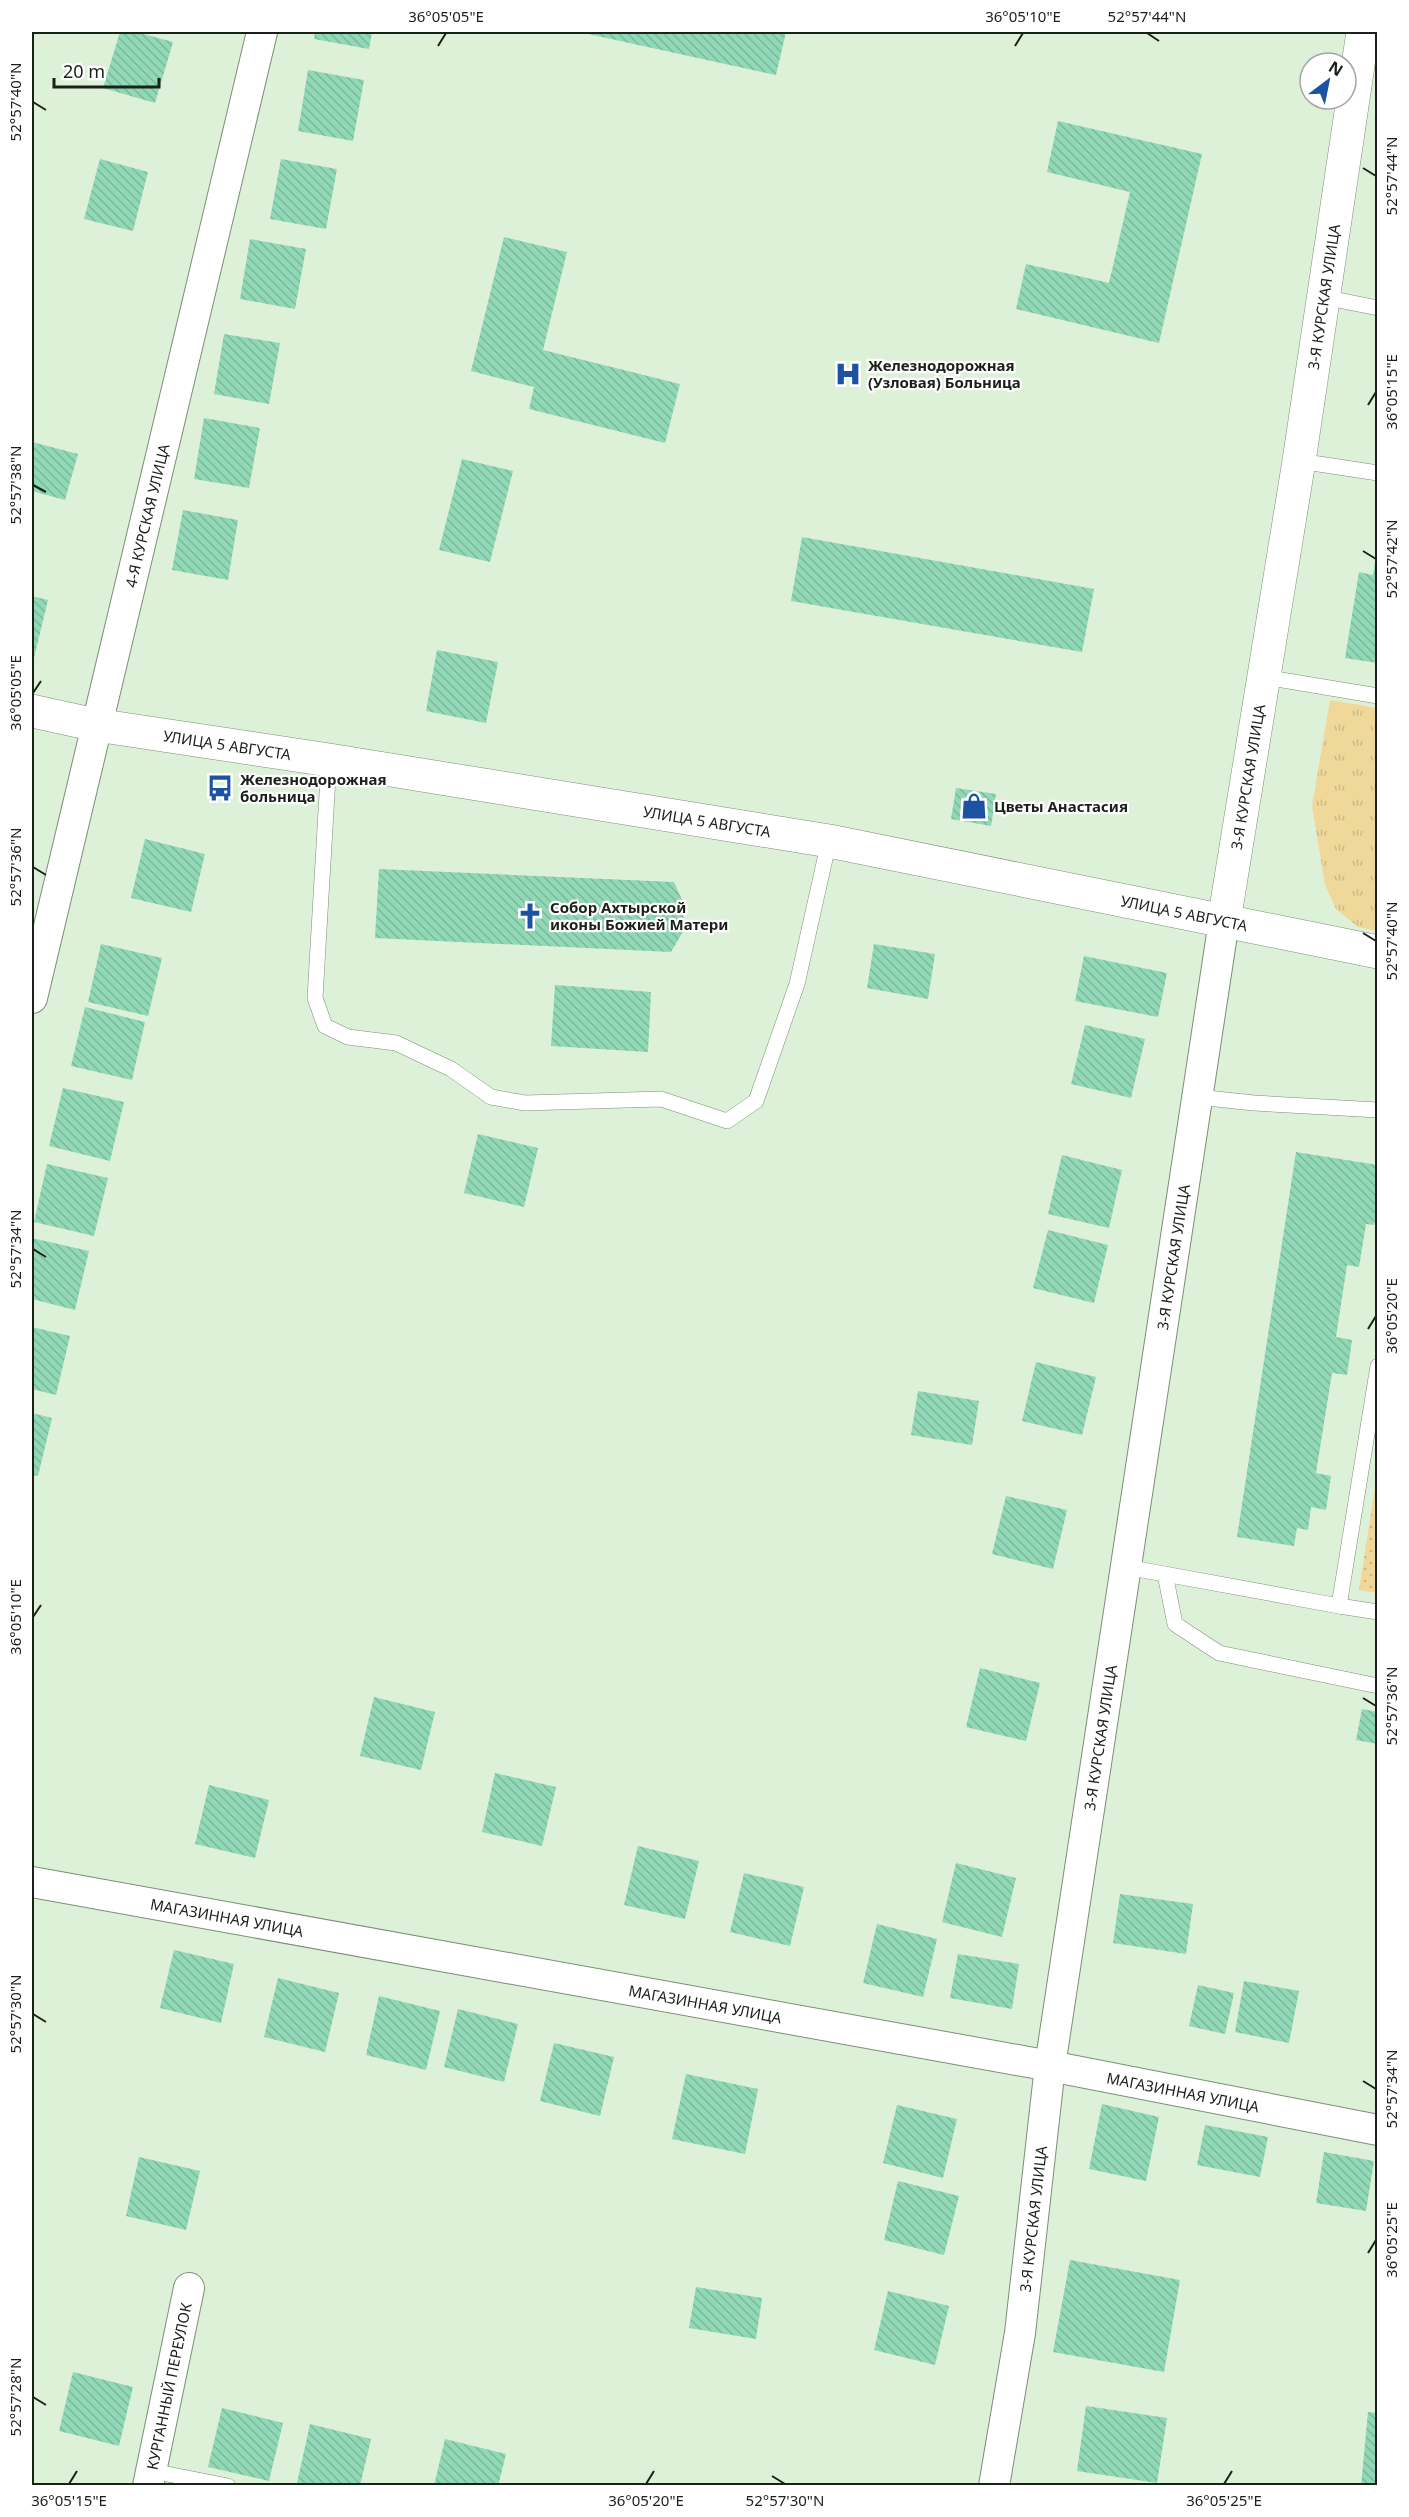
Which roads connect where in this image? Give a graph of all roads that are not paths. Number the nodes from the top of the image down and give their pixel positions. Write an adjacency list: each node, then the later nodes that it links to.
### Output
1 (262, 32): 10 (street, 4-Я КУРСКАЯ УЛИЦА)
2 (1363, 32): 3 (main road, 3-Я КУРСКАЯ УЛИЦА)
3 (1323, 297): 4 (lane); 5 (main road, 3-Я КУРСКАЯ УЛИЦА)
4 (1377, 308)
5 (1299, 461): 6 (lane); 7 (main road, 3-Я КУРСКАЯ УЛИЦА)
6 (1377, 473)
7 (1264, 677): 8 (lane); 13 (main road, 3-Я КУРСКАЯ УЛИЦА)
8 (1377, 696)
9 (32, 711): 10 (main road, УЛИЦА 5 АВГУСТА)
10 (96, 725): 11 (main road, УЛИЦА 5 АВГУСТА); 15 (street, 4-Я КУРСКАЯ УЛИЦА)
11 (329, 760): 12 (main road, УЛИЦА 5 АВГУСТА); 12 (lane)
12 (829, 841): 13 (main road, УЛИЦА 5 АВГУСТА)
13 (1224, 921): 14 (main road, УЛИЦА 5 АВГУСТА); 16 (street, 3-Я КУРСКАЯ УЛИЦА)
14 (1377, 952)
15 (32, 998)
16 (1197, 1097): 17 (lane); 19 (street, 3-Я КУРСКАЯ УЛИЦА)
17 (1377, 1110)
18 (1377, 1366): 21 (lane)
19 (1126, 1567): 20 (lane); 25 (street, 3-Я КУРСКАЯ УЛИЦА)
20 (1165, 1574): 21 (lane); 23 (lane)
21 (1340, 1606): 22 (lane)
22 (1377, 1612)
23 (1377, 1686)
24 (32, 1882): 25 (street, МАГАЗИННАЯ УЛИЦА)
25 (1050, 2066): 26 (street, МАГАЗИННАЯ УЛИЦА); 30 (street, 3-Я КУРСКАЯ УЛИЦА)
26 (1377, 2130)
27 (189, 2288): 28 (street, КУРГАННЫЙ ПЕРЕУЛОК)
28 (150, 2478): 29 (lane)
29 (228, 2486)
30 (994, 2486)

